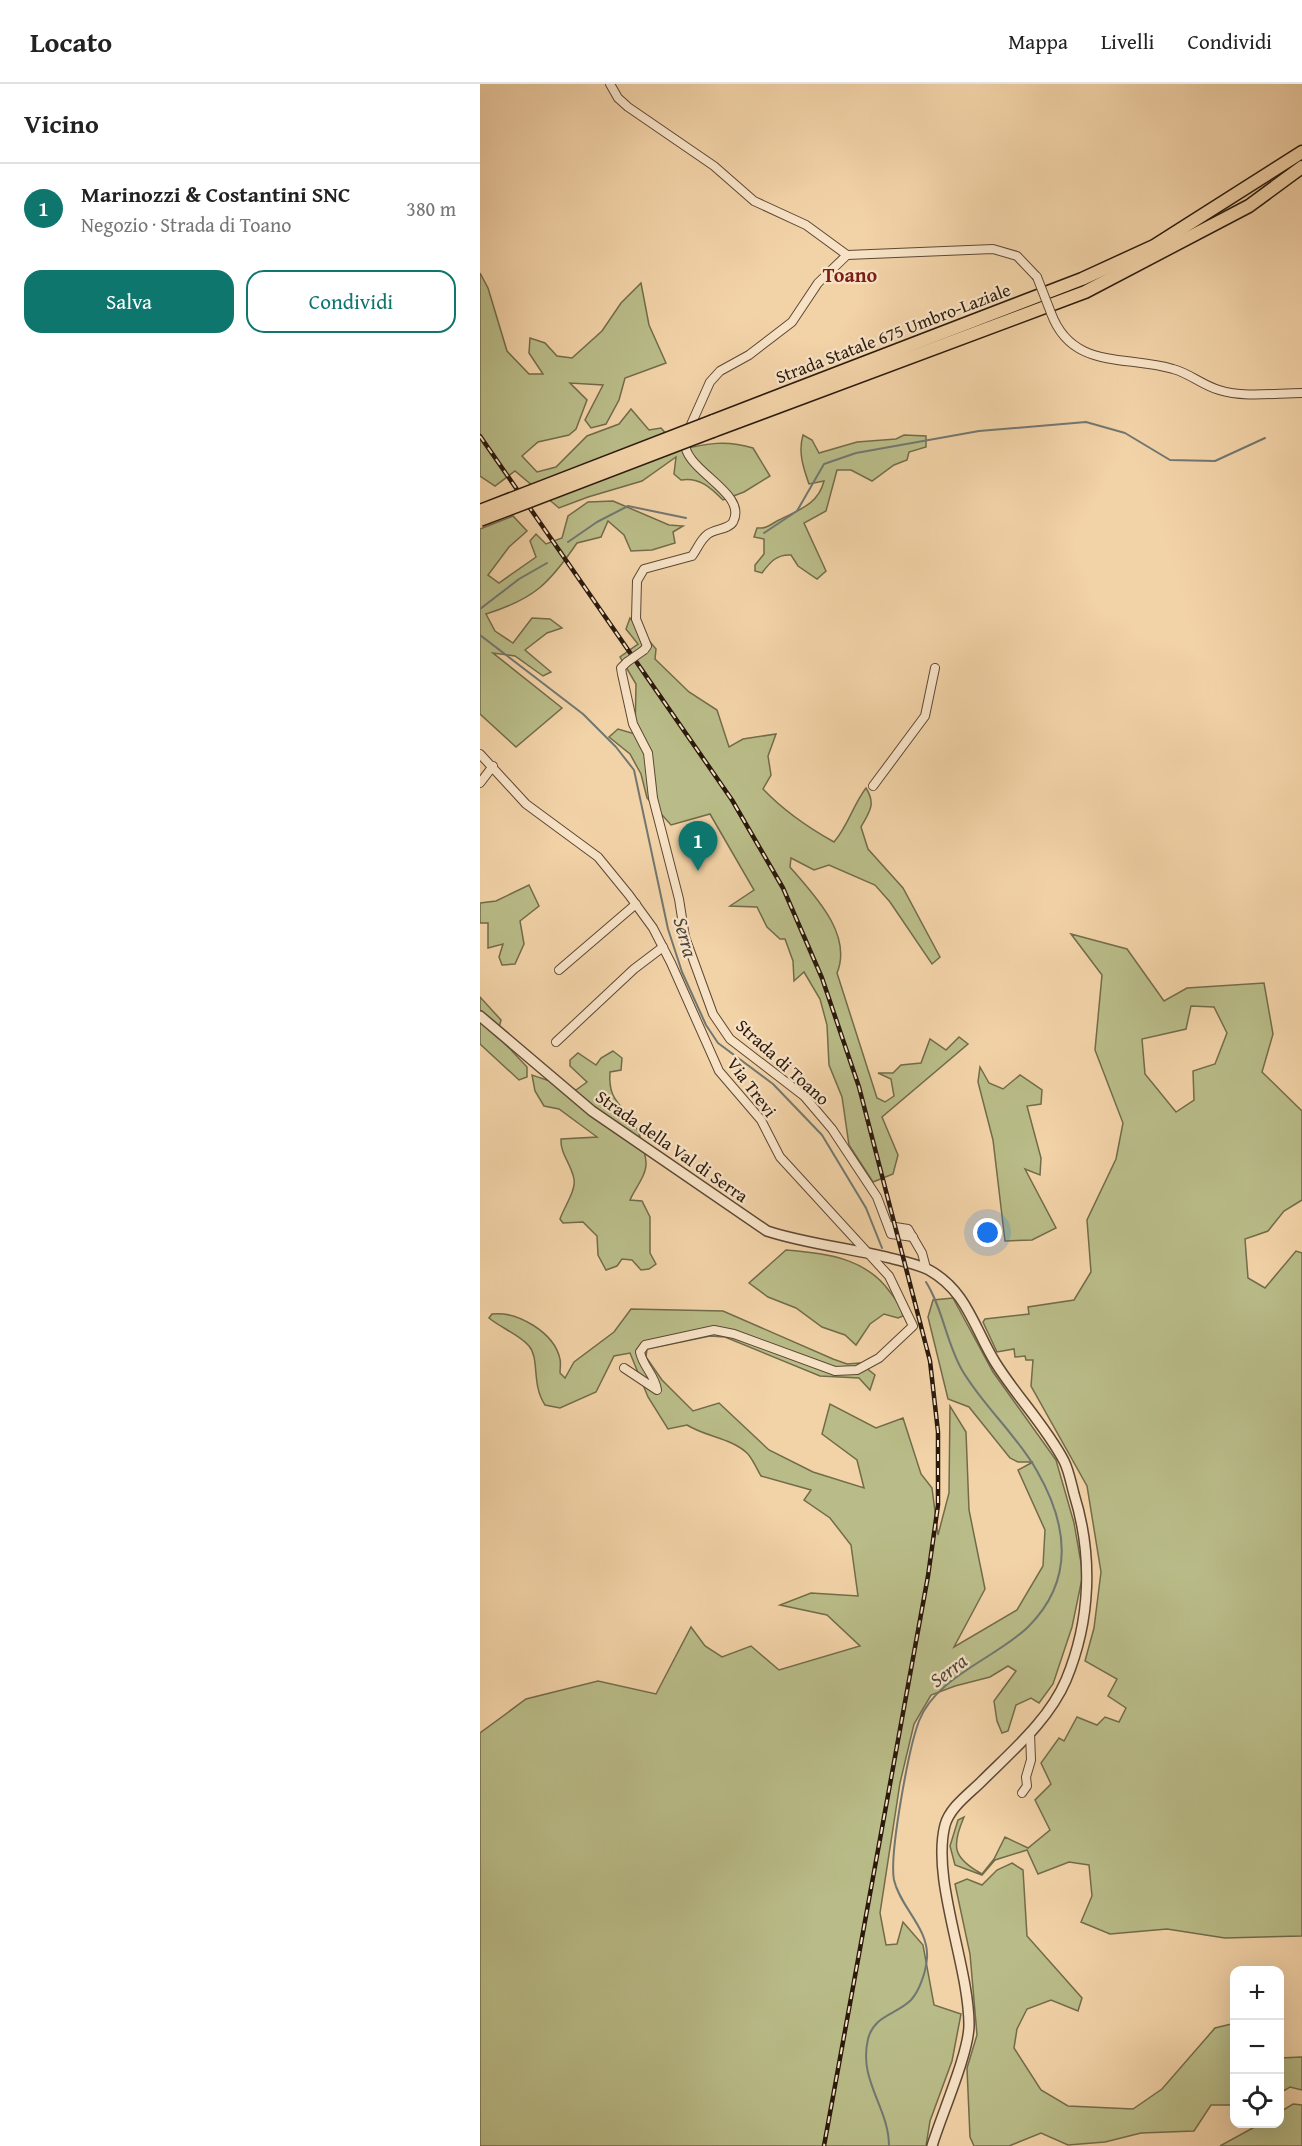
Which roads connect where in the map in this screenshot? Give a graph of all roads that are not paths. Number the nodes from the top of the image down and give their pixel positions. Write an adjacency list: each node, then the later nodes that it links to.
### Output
1 (610, 84): 4 (street)
2 (1302, 152): 6 (highway, Strada Statale 675 Umbro-Laziale)
3 (1302, 167): 6 (highway, Strada Statale 675 Umbro-Laziale)
4 (847, 255): 5 (street, bridge); 20 (street, Strada di Toano, bridge)
5 (1302, 393)
6 (713, 426): 7 (highway, Strada Statale 675 Umbro-Laziale, bridge); 8 (highway, Strada Statale 675 Umbro-Laziale, bridge)
7 (480, 511)
8 (480, 520)
9 (934, 668): 13 (street)
10 (480, 754): 11 (street, Via Trevi)
11 (493, 766): 12 (street); 14 (street, Via Trevi)
12 (480, 783)
13 (873, 786)
14 (636, 904): 15 (street, Via Trevi); 16 (street)
15 (663, 947): 18 (street); 19 (street, Via Trevi)
16 (558, 970)
17 (480, 1016): 19 (street, Strada della Val di Serra)
18 (556, 1042)
19 (870, 1254): 20 (street, Strada della Val di Serra); 21 (street)
20 (926, 1268): 22 (street, Strada della Val di Serra)
21 (624, 1368)
22 (1030, 1733): 23 (street); 24 (street, Strada della Val di Serra)
23 (1022, 1793)
24 (932, 2146)

